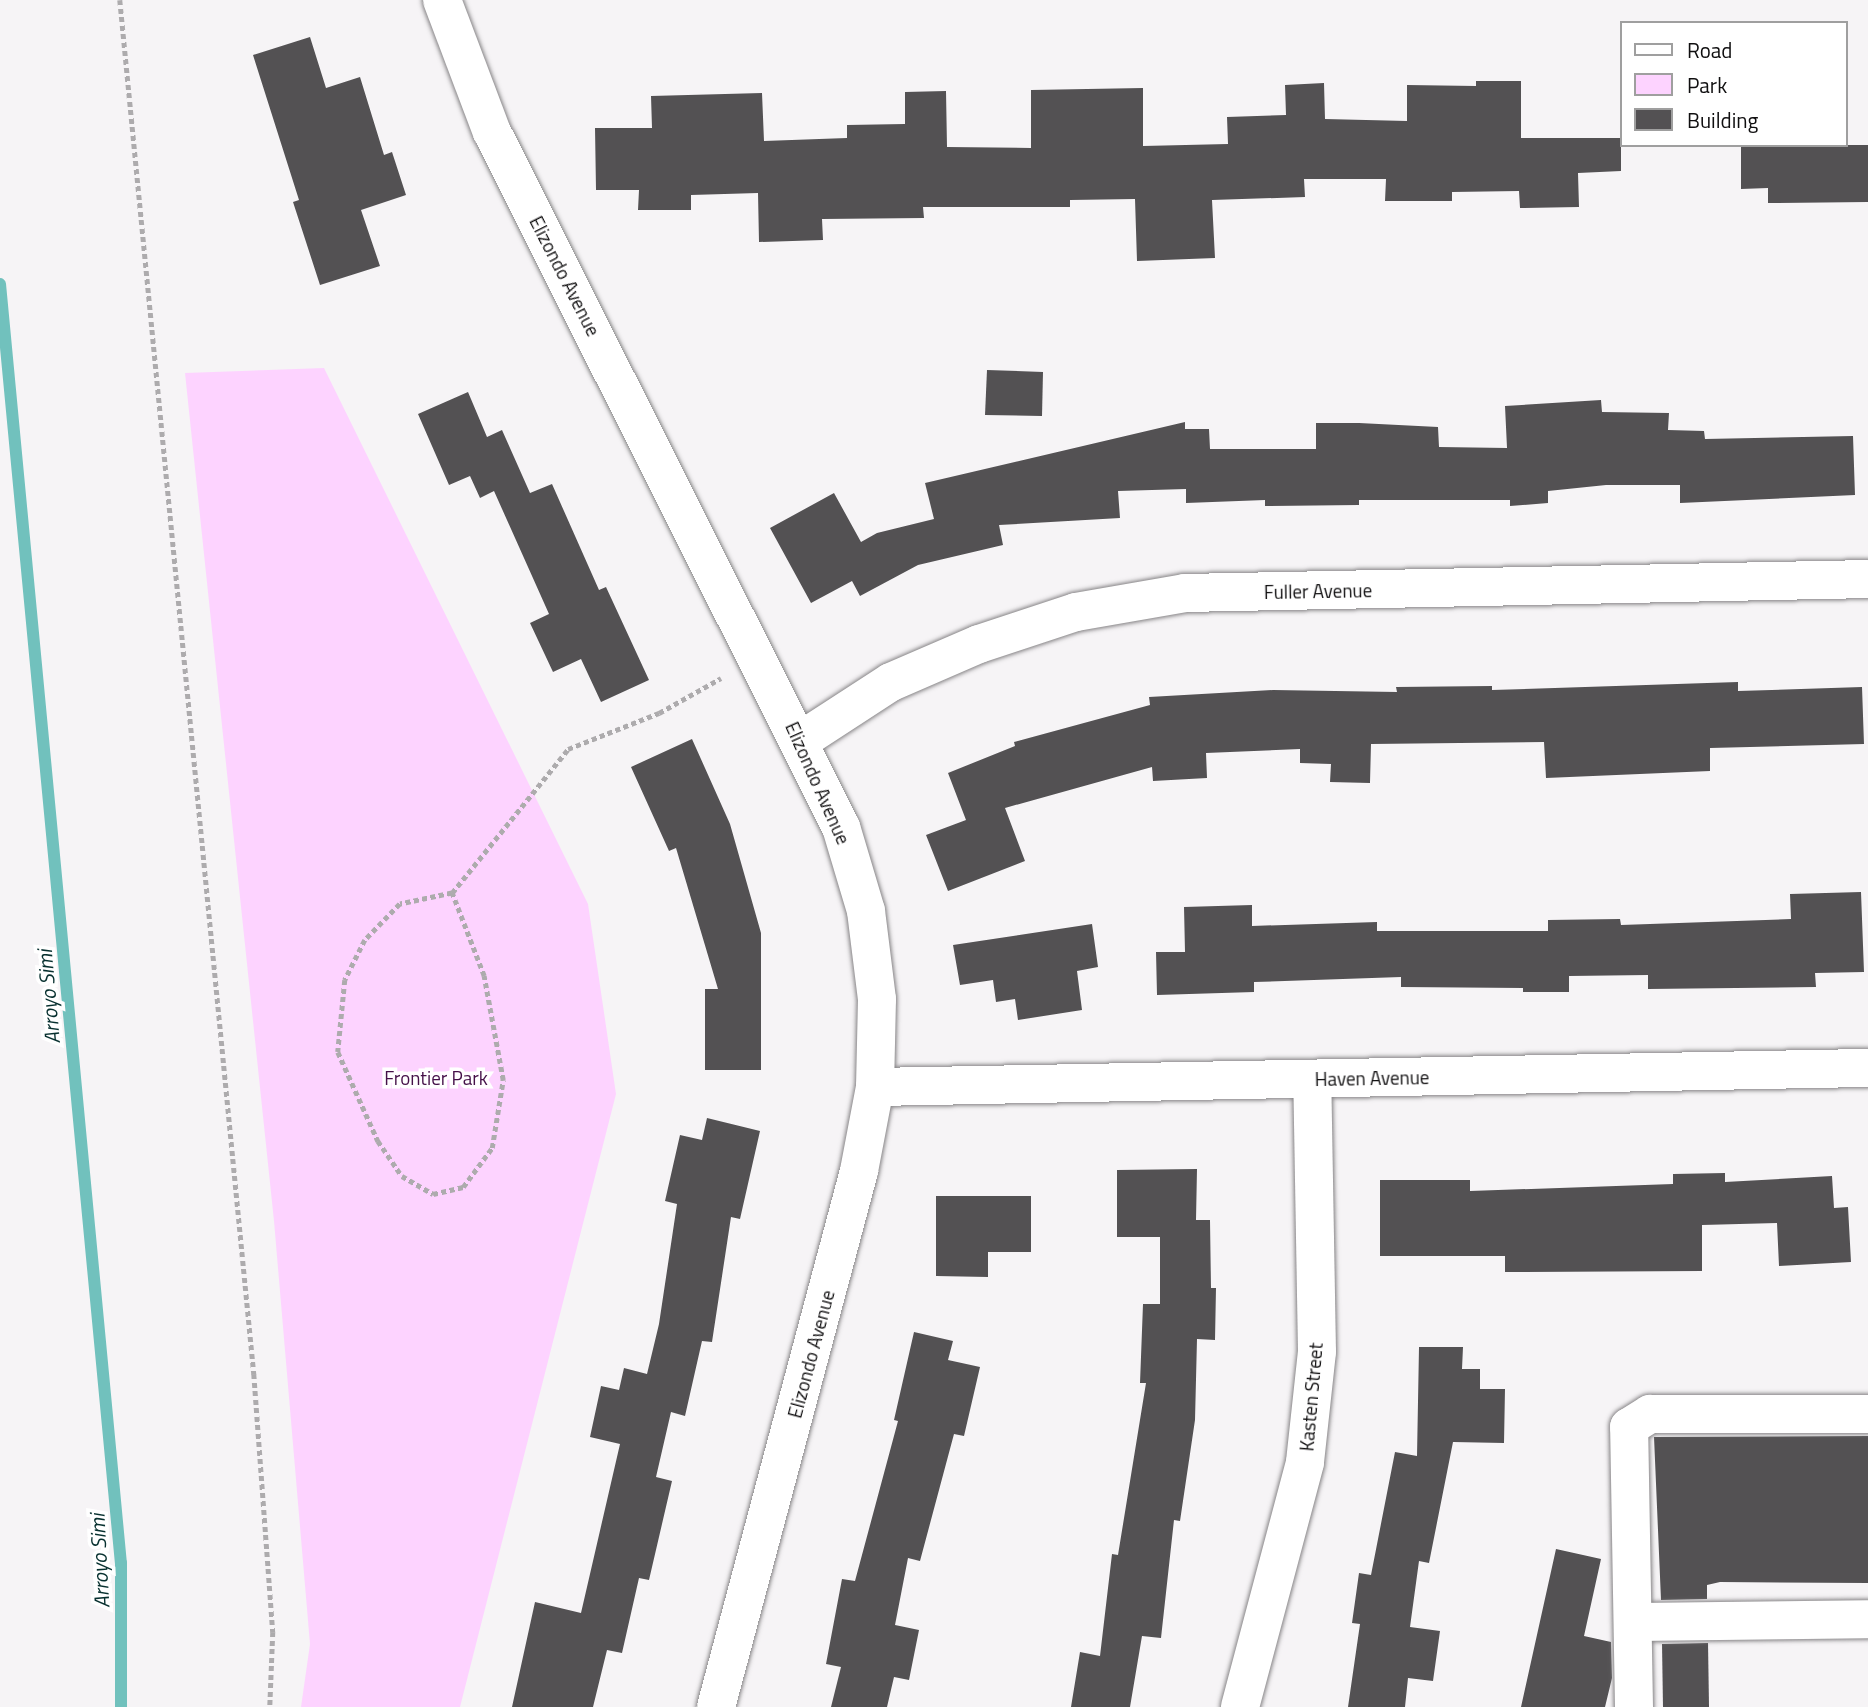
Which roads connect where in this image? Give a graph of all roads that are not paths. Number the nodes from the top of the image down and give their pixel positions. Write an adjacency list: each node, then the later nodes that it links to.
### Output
1 (442, 0): 3 (street, Elizondo Avenue)
2 (1868, 579): 3 (street, Fuller Avenue)
3 (800, 741): 6 (street, Elizondo Avenue)
4 (1868, 1068): 5 (street, Haven Avenue)
5 (1312, 1079): 6 (street, Haven Avenue); 11 (street, Kasten Street)
6 (875, 1087): 10 (street, Elizondo Avenue)
7 (1868, 1413): 9 (street)
8 (1868, 1619): 9 (street)
9 (1636, 1622): 12 (street)
10 (716, 1707)
11 (1240, 1707)
12 (1634, 1707)

